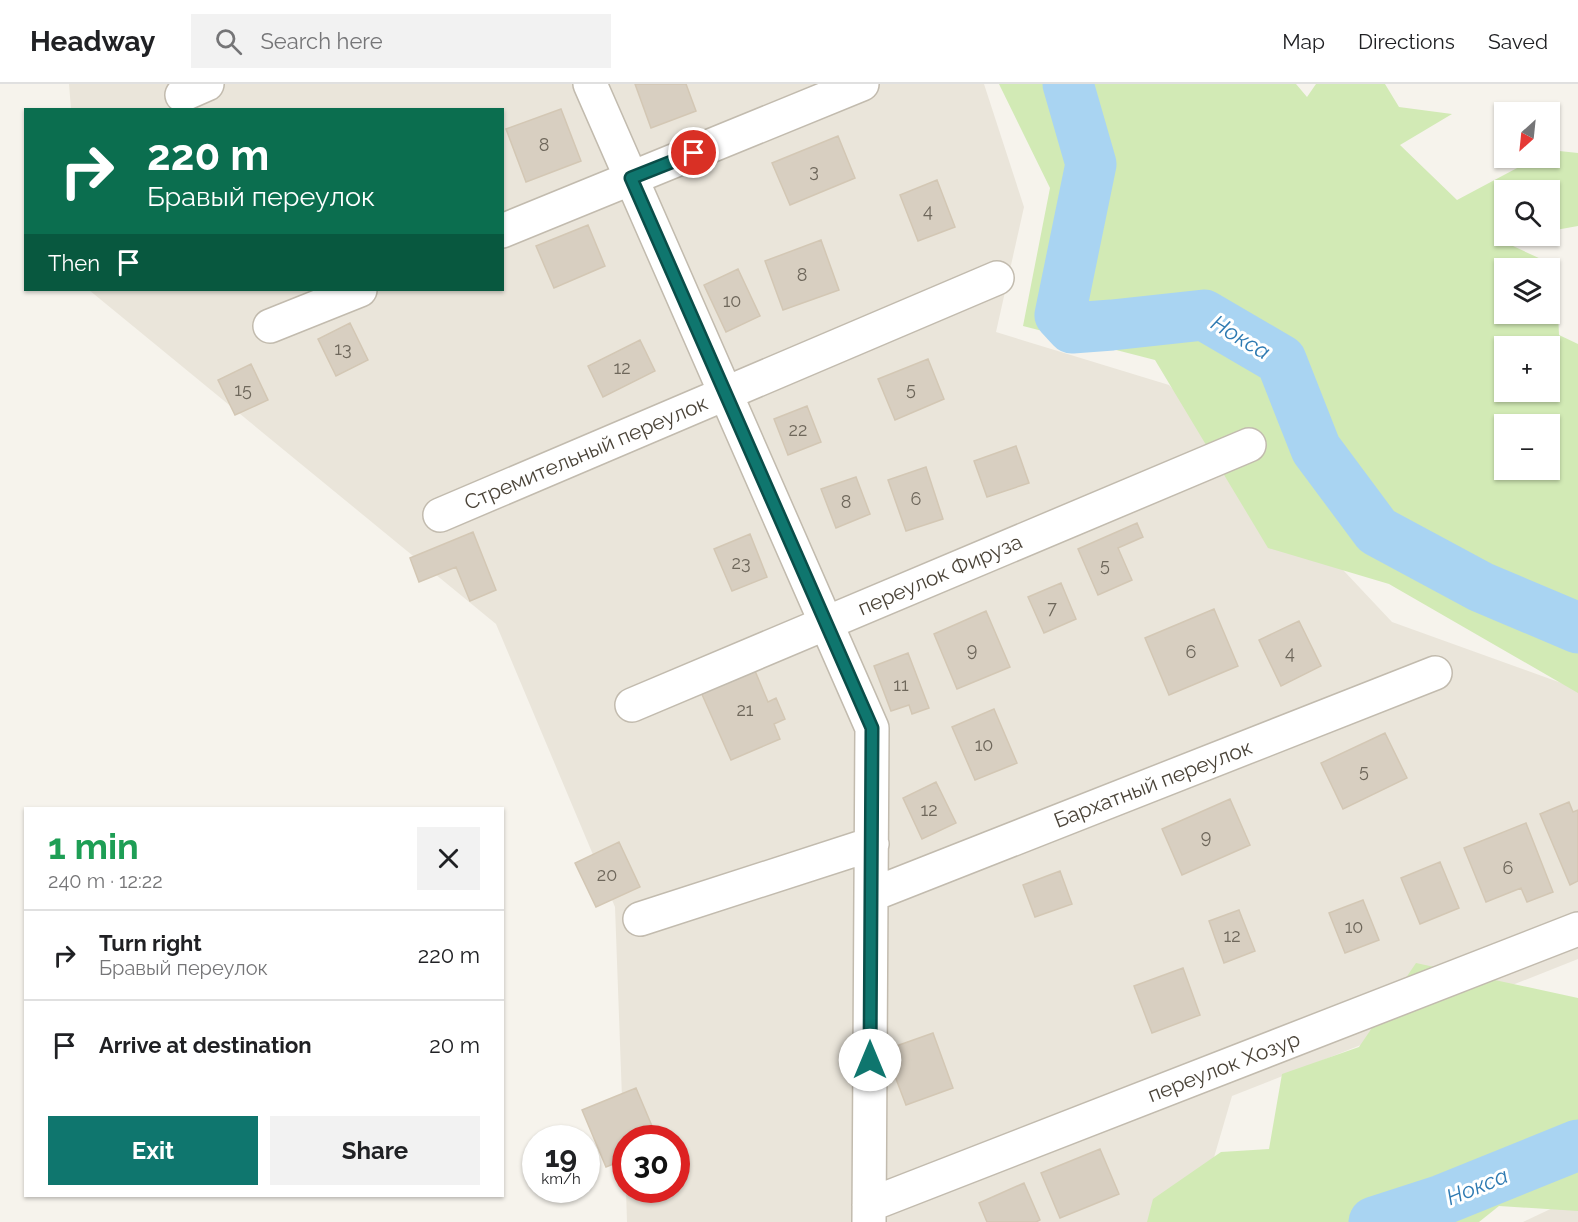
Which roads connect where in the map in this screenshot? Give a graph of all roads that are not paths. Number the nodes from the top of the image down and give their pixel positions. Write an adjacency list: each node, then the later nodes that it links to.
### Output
1 (590, 84): 3 (street)
2 (862, 84): 3 (street)
3 (631, 178): 4 (street); 8 (street)
4 (504, 230)
5 (997, 278): 8 (street, Стремительный переулок)
6 (358, 291): 7 (street)
7 (270, 326)
8 (726, 394): 10 (street, Стремительный переулок); 11 (street)
9 (1249, 445): 11 (street, переулок Фируза)
10 (440, 515)
11 (826, 623): 13 (street, переулок Фируза); 14 (street)
12 (1435, 673): 15 (street, Бархатный переулок)
13 (632, 705)
14 (872, 844): 15 (street); 16 (street)
15 (871, 895): 18 (street)
16 (640, 919)
17 (1578, 929): 18 (street, переулок Хозур)
18 (869, 1214)

